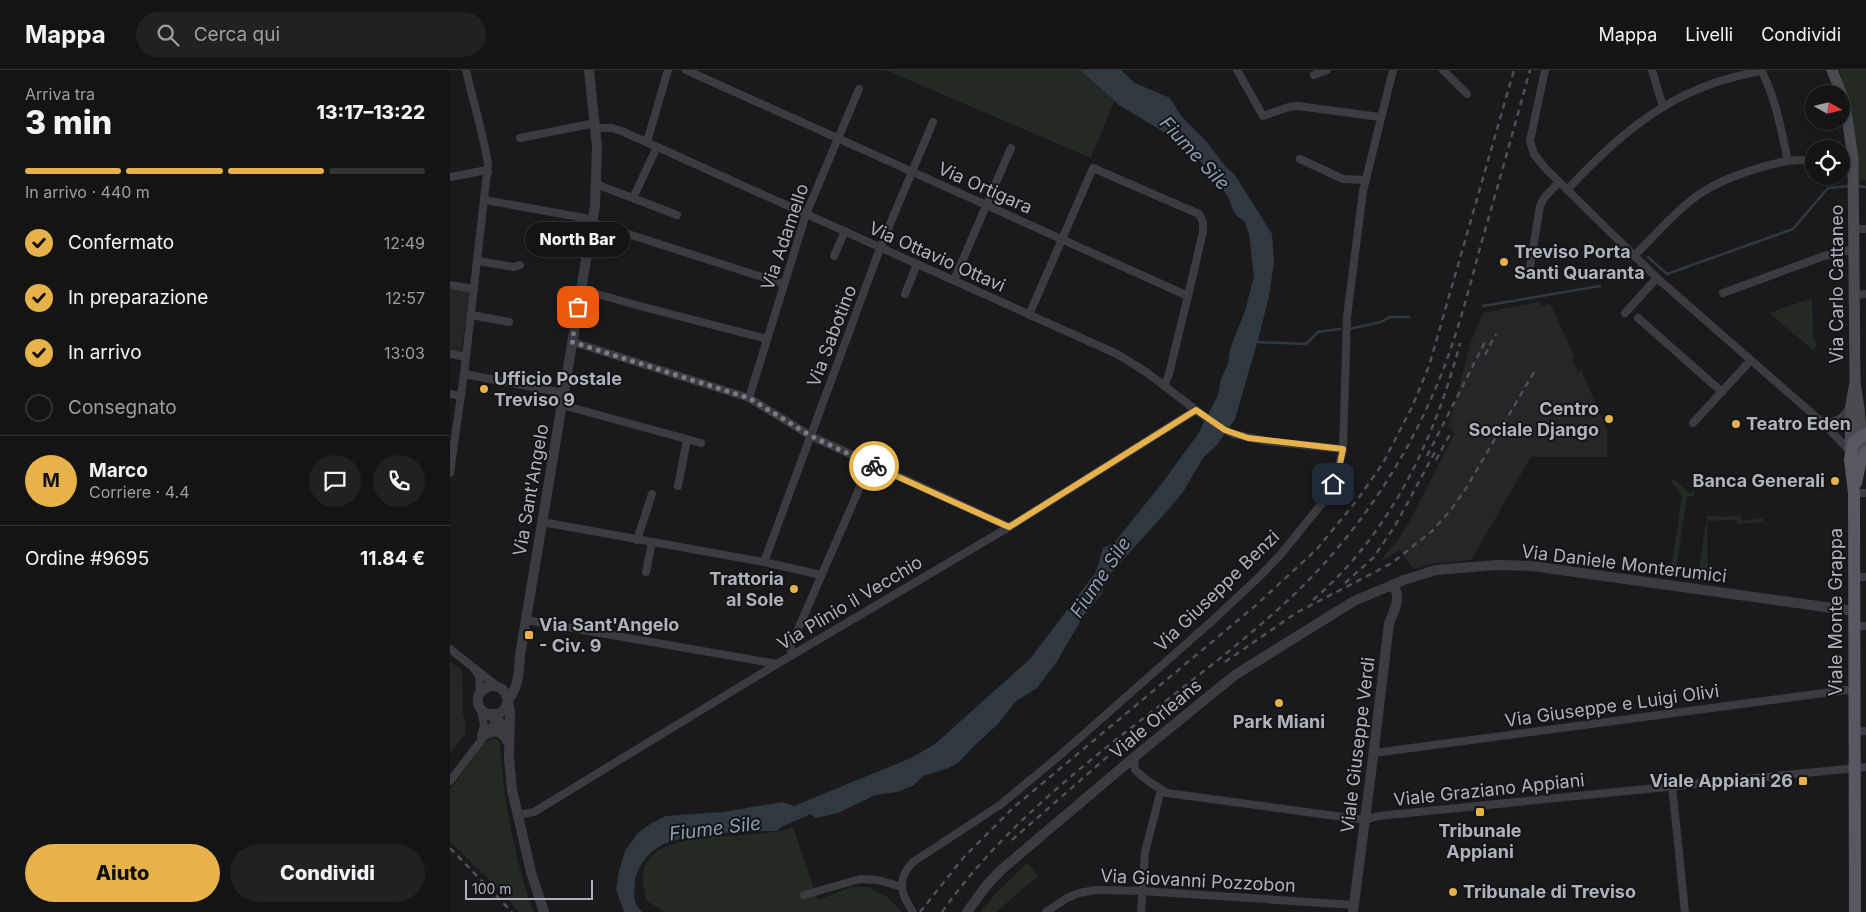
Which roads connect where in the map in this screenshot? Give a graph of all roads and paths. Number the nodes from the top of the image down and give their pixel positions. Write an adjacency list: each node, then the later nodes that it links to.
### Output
1 (466, 70): 29 (street)
2 (589, 70): 19 (street, Via Sant'Angelo)
3 (668, 70): 22 (street)
4 (686, 70): 21 (street, Via Ortigara)
5 (1237, 70): 17 (street)
6 (1327, 70): 13 (street)
7 (1393, 70): 17 (street, Via Giuseppe Benzi)
8 (1443, 70): 15 (street)
9 (1546, 70): 33 (street)
10 (1652, 70): 16 (street)
11 (1761, 70): 16 (street); 28 (street)
12 (1832, 70): 26 (main road, Via Carlo Cattaneo)
13 (1314, 75)
14 (859, 89): 21 (street, Via Adamello)
15 (1467, 94)
16 (1663, 107): 35 (street)
17 (1380, 117): 32 (street, Via Giuseppe Benzi)
18 (933, 122): 30 (street, Via Sabotino)
19 (596, 126): 20 (street); 22 (street, Via Ottavio Ottavi); 34 (street, Via Sant'Angelo)
20 (520, 138)
21 (838, 138): 30 (street, Via Ortigara); 40 (street, Via Adamello)
22 (646, 142): 23 (street, Via Ottavio Ottavi)
23 (657, 147): 36 (street); 40 (street, Via Ottavio Ottavi)
24 (1011, 148): 38 (street)
25 (1300, 158): 32 (street)
26 (1853, 159): 42 (main road, Via Carlo Cattaneo)
27 (1805, 160): 28 (street)
28 (1788, 161): 49 (street)
29 (488, 172): 31 (street); 37 (street)
30 (911, 172): 38 (street, Via Ortigara); 46 (street, Via Sabotino)
31 (450, 177)
32 (1366, 180): 90 (street, Via Giuseppe Benzi)
33 (1559, 182): 35 (street); 53 (street)
34 (596, 184): 36 (street); 41 (street, Via Sant'Angelo)
35 (1567, 190): 49 (street)
36 (633, 198): 39 (street)
37 (485, 200): 41 (street); 50 (street)
38 (985, 205): 45 (street, Via Ortigara); 55 (street)
39 (677, 214)
40 (806, 214): 44 (street, Via Ottavio Ottavi); 56 (street, Via Adamello)
41 (593, 222): 56 (street); 59 (street, Via Sant'Angelo)
42 (1854, 229): 43 (street); 47 (main road, Via Carlo Cattaneo)
43 (1866, 229)
44 (845, 231): 46 (street, Via Ottavio Ottavi); 48 (street)
45 (1062, 239): 63 (street, Via Ortigara); 63 (street); 66 (street)
46 (881, 248): 51 (street, Via Ottavio Ottavi); 86 (street, Via Sabotino)
47 (1854, 249): 60 (street); 62 (main road, Via Carlo Cattaneo)
48 (834, 256)
49 (1634, 256): 54 (street)
50 (478, 261): 52 (street); 58 (street)
51 (917, 264): 55 (street, Via Ottavio Ottavi); 61 (street)
52 (520, 265)
53 (1529, 273)
54 (1657, 278): 64 (street); 73 (street)
55 (954, 280): 66 (street, Via Ottavio Ottavi)
56 (784, 284): 69 (street, Via Adamello)
57 (450, 285): 58 (street)
58 (474, 289): 65 (street)
59 (582, 290): 69 (street); 70 (street, Via Sant'Angelo)
60 (1723, 293)
61 (904, 294)
62 (1860, 294): 82 (main road, Via Carlo Cattaneo)
63 (1188, 296): 75 (street)
64 (1625, 313)
65 (471, 315): 68 (street); 72 (street)
66 (1029, 315): 75 (street, Via Ottavio Ottavi)
67 (1638, 318): 76 (street)
68 (509, 322)
69 (768, 339): 80 (street, Via Adamello)
70 (572, 342): 78 (street, Via Sant'Angelo); 80 (street)
71 (450, 354): 72 (street)
72 (466, 357): 74 (street)
73 (1750, 361): 76 (street); 85 (street)
74 (464, 374): 78 (street); 79 (street)
75 (1164, 386): 83 (street, Via Ottavio Ottavi)
76 (1722, 392): 84 (street)
77 (450, 394): 79 (street)
78 (564, 394): 81 (street, Via Sant'Angelo)
79 (461, 396): 94 (street)
80 (749, 398): 86 (street)
81 (562, 405): 88 (street); 98 (street, Via Sant'Angelo)
82 (1859, 409): 85 (street); 87 (main road, Via Carlo Cattaneo)
83 (1196, 410): 90 (street, Via Ottavio Ottavi); 99 (street, Via Plinio il Vecchio)
84 (1693, 423)
85 (1824, 424): 87 (street); 91 (street)
86 (811, 436): 93 (street); 102 (street, Via Sabotino)
87 (1859, 436): 91 (main road); 92 (main road, Via Carlo Cattaneo)
88 (688, 440): 89 (street); 95 (street)
89 (701, 443)
90 (1343, 449): 134 (street, Via Giuseppe Benzi)
91 (1850, 451): 92 (main road); 96 (main road)
92 (1865, 454): 96 (main road)
93 (870, 464): 99 (street); 104 (street)
94 (450, 473)
95 (678, 486)
96 (1860, 493): 105 (main road, Viale Monte Grappa)
97 (652, 494): 100 (street)
98 (542, 522): 100 (street); 108 (street, Via Sant'Angelo)
99 (1009, 527): 111 (street, Via Plinio il Vecchio)
100 (637, 540): 101 (street)
101 (652, 542): 102 (street); 103 (street)
102 (764, 562): 104 (street)
103 (646, 572)
104 (821, 575): 111 (street)
105 (1860, 577): 107 (main road, Viale Monte Grappa)
106 (1392, 585): 107 (street, Via Daniele Monterumici); 124 (street, Viale Giuseppe Verdi); 125 (street, Viale Orleans)
107 (1854, 611): 109 (main road, Viale Monte Grappa)
108 (526, 620): 112 (street, Via Sant'Angelo); 113 (street)
109 (1860, 626): 116 (main road, Viale Monte Grappa)
110 (450, 649): 114 (street)
111 (793, 654): 113 (street, Via Plinio il Vecchio)
112 (520, 655): 115 (street, Via Sant'Angelo); 118 (street, Via Sant'Angelo)
113 (777, 664): 132 (street, Via Plinio il Vecchio)
114 (474, 669): 115 (street); 117 (street)
115 (498, 686): 117 (street, Via Sant'Angelo); 118 (street)
116 (1854, 689): 121 (main road, Viale Monte Grappa); 124 (street, Via Giuseppe e Luigi Olivi)
117 (480, 692): 119 (street)
118 (507, 703): 119 (street); 120 (street); 123 (street, Via Sant'Angelo)
119 (484, 712): 120 (street); 122 (street)
120 (497, 719): 122 (street); 123 (street, Via Sant'Angelo)
121 (1860, 732): 126 (main road, Viale Monte Grappa)
122 (482, 738): 123 (street); 129 (street)
123 (508, 744): 132 (street, Via Sant'Angelo)
124 (1374, 753): 133 (street, Viale Giuseppe Verdi)
125 (1138, 754): 127 (street); 128 (street, Viale Orleans)
126 (1860, 768): 130 (street, Viale Graziano Appiani); 144 (main road, Viale Monte Grappa)
127 (1135, 770): 128 (street); 131 (street, Viale Graziano Appiani)
128 (1115, 775): 140 (street, Viale Orleans)
129 (450, 781)
130 (1672, 785): 133 (street, Viale Graziano Appiani); 143 (street)
131 (1161, 790): 133 (street, Viale Graziano Appiani); 135 (street)
132 (517, 815): 138 (street, Via Sant'Angelo)
133 (1365, 820): 137 (street, Viale Giuseppe Verdi)
134 (902, 887): 136 (street); 139 (street)
135 (1143, 891): 137 (street, Via Giovanni Pozzobon); 141 (street, Via Giovanni Pozzobon); 142 (street)
136 (804, 895)
137 (1353, 909)
138 (544, 912)
139 (913, 912)
140 (967, 912)
141 (1046, 912)
142 (1141, 912)
143 (1685, 912)
144 (1855, 912)

